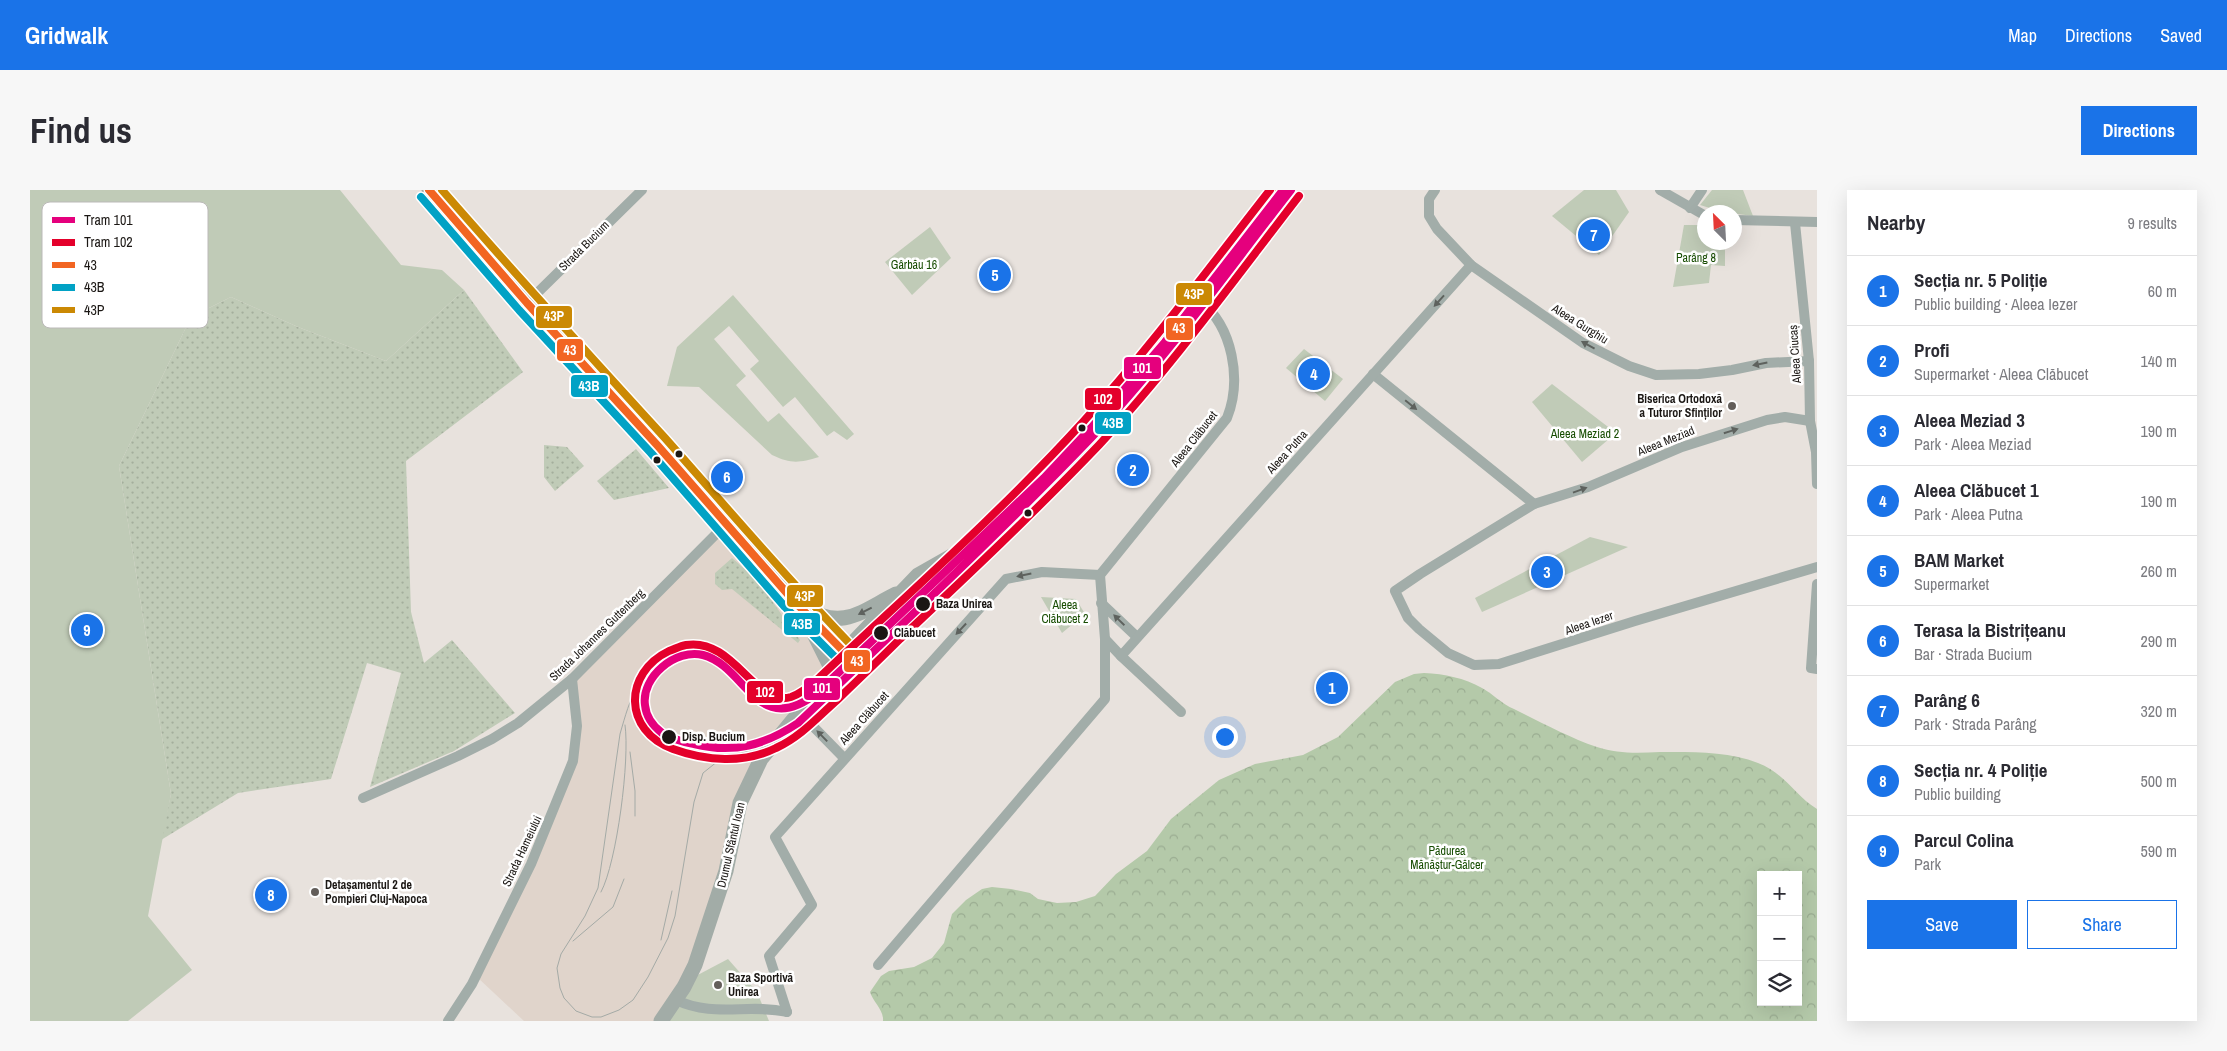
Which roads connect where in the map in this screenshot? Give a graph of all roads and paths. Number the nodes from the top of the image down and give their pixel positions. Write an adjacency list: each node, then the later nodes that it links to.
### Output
1 (429, 190): 14 (main road)
2 (642, 190): 14 (street, Strada Bucium)
3 (1287, 190): 13 (main road)
4 (1435, 190): 12 (street, Aleea Gurghiu)
5 (1660, 190): 7 (street)
6 (1702, 190): 7 (street)
7 (1690, 208): 8 (street)
8 (1697, 212)
9 (1742, 220): 11 (street)
10 (1817, 222): 11 (street)
11 (1795, 223): 15 (street, Aleea Ciucaș)
12 (1471, 265): 15 (street, Aleea Gurghiu, one-way to 12); 16 (street, Aleea Putna, one-way to 16)
13 (1200, 301): 21 (main road); 23 (street, Aleea Clăbucet)
14 (527, 303): 20 (main road)
15 (1809, 361): 17 (street, Aleea Ciucaș)
16 (1373, 374): 19 (street, one-way to 19); 29 (street, Aleea Putna)
17 (1810, 421): 18 (street, Aleea Ciucaș); 19 (street, Aleea Meziad, one-way to 17)
18 (1817, 484)
19 (1534, 504): 26 (street, Aleea Meziad)
20 (726, 524): 27 (main road); 35 (street, Strada Johannes Guttenberg)
21 (976, 547): 25 (main road); 32 (main road)
22 (1817, 567): 26 (street, Aleea Iezer)
23 (1100, 575): 28 (street); 39 (street, Aleea Clăbucet, one-way to 39)
24 (1817, 586): 33 (street)
25 (907, 587): 27 (main road, one-way to 27); 32 (main road)
26 (1395, 592)
27 (793, 600): 32 (main road); 34 (main road)
28 (1101, 602): 29 (street, one-way to 28); 30 (street)
29 (1137, 637): 31 (street, Aleea Putna)
30 (1105, 639): 31 (street); 41 (street)
31 (1121, 656): 37 (street)
32 (849, 657): 34 (main road); 36 (main road, Drumul Sfântul Ioan)
33 (1814, 669)
34 (832, 670): 36 (main road)
35 (572, 679): 40 (street, Strada Johannes Guttenberg); 43 (street, Strada Hameiului)
36 (828, 686): 38 (main road, Drumul Sfântul Ioan)
37 (1181, 712)
38 (800, 713): 39 (street, one-way to 38); 42 (main road, Drumul Sfântul Ioan)
39 (844, 758): 42 (street, Aleea Clăbucet)
40 (363, 798)
41 (878, 965)
42 (676, 1000): 44 (main road, Drumul Sfântul Ioan)
43 (448, 1021)
44 (662, 1021)

